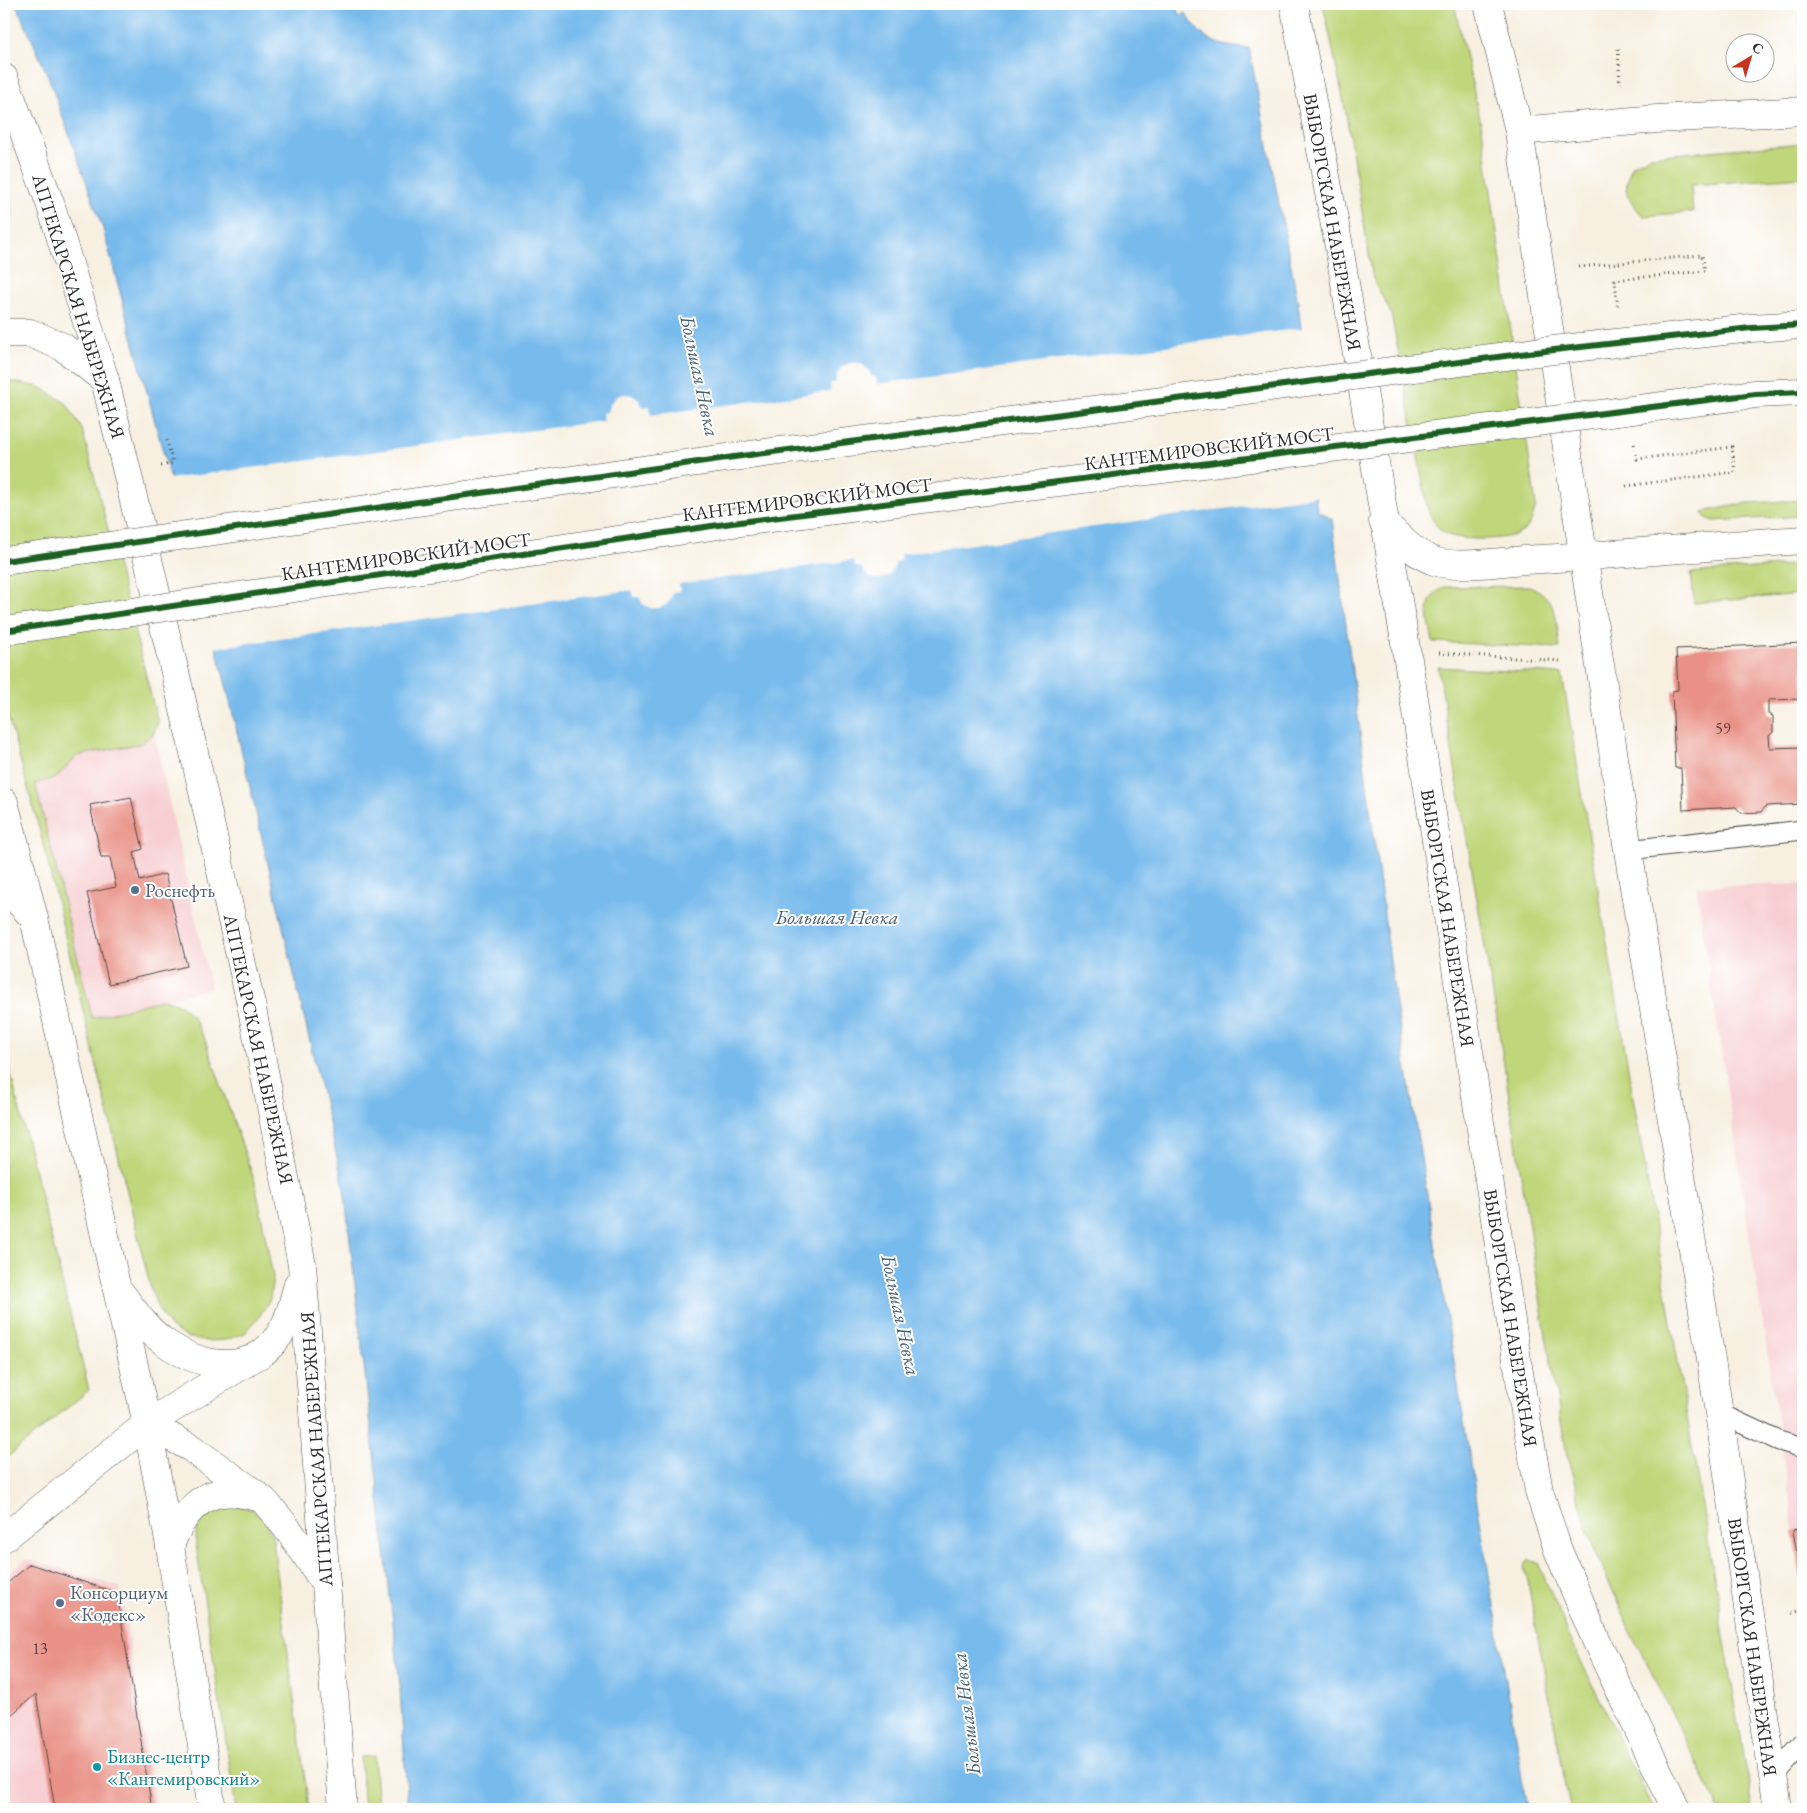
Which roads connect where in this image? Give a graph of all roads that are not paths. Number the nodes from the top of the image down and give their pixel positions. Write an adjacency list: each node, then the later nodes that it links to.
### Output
1 (1294, 4): 10 (main road, ВЫБОРГСКАЯ НАБЕРЕЖНАЯ)
2 (1488, 4): 5 (main road, ВЫБОРГСКАЯ НАБЕРЕЖНАЯ)
3 (4, 78): 8 (main road, АПТЕКАРСКАЯ НАБЕРЕЖНАЯ)
4 (1803, 110): 5 (main road)
5 (1518, 131): 12 (main road, ВЫБОРГСКАЯ НАБЕРЕЖНАЯ)
6 (1803, 325): 13 (main road, bridge)
7 (4, 333): 8 (main road)
8 (105, 380): 20 (main road, АПТЕКАРСКАЯ НАБЕРЕЖНАЯ)
9 (1803, 392): 14 (main road, КАНТЕМИРОВСКИЙ МОСТ, bridge)
10 (1383, 521): 12 (main road); 34 (main road, ВЫБОРГСКАЯ НАБЕРЕЖНАЯ)
11 (1803, 540): 12 (main road)
12 (1583, 557): 17 (main road, ВЫБОРГСКАЯ НАБЕРЕЖНАЯ)
13 (4, 561)
14 (4, 631)
15 (4, 802): 19 (main road)
16 (1803, 830): 17 (lane)
17 (1628, 850): 23 (main road, ВЫБОРГСКАЯ НАБЕРЕЖНАЯ)
18 (4, 886): 19 (main road)
19 (34, 918): 21 (main road)
20 (302, 1265): 22 (main road); 29 (main road, АПТЕКАРСКАЯ НАБЕРЕЖНАЯ)
21 (116, 1287): 22 (main road); 24 (main road)
22 (250, 1360): 24 (main road)
23 (1719, 1413): 25 (lane); 31 (main road, ВЫБОРГСКАЯ НАБЕРЕЖНАЯ)
24 (147, 1424): 26 (main road); 27 (main road); 28 (main road)
25 (1803, 1448)
26 (261, 1498): 28 (main road); 29 (main road)
27 (4, 1538)
28 (170, 1546): 32 (main road)
29 (327, 1587): 33 (main road, АПТЕКАРСКАЯ НАБЕРЕЖНАЯ)
30 (1803, 1742): 31 (lane)
31 (1772, 1778): 35 (main road, ВЫБОРГСКАЯ НАБЕРЕЖНАЯ)
32 (212, 1809)
33 (343, 1809)
34 (1676, 1809)
35 (1778, 1809)

